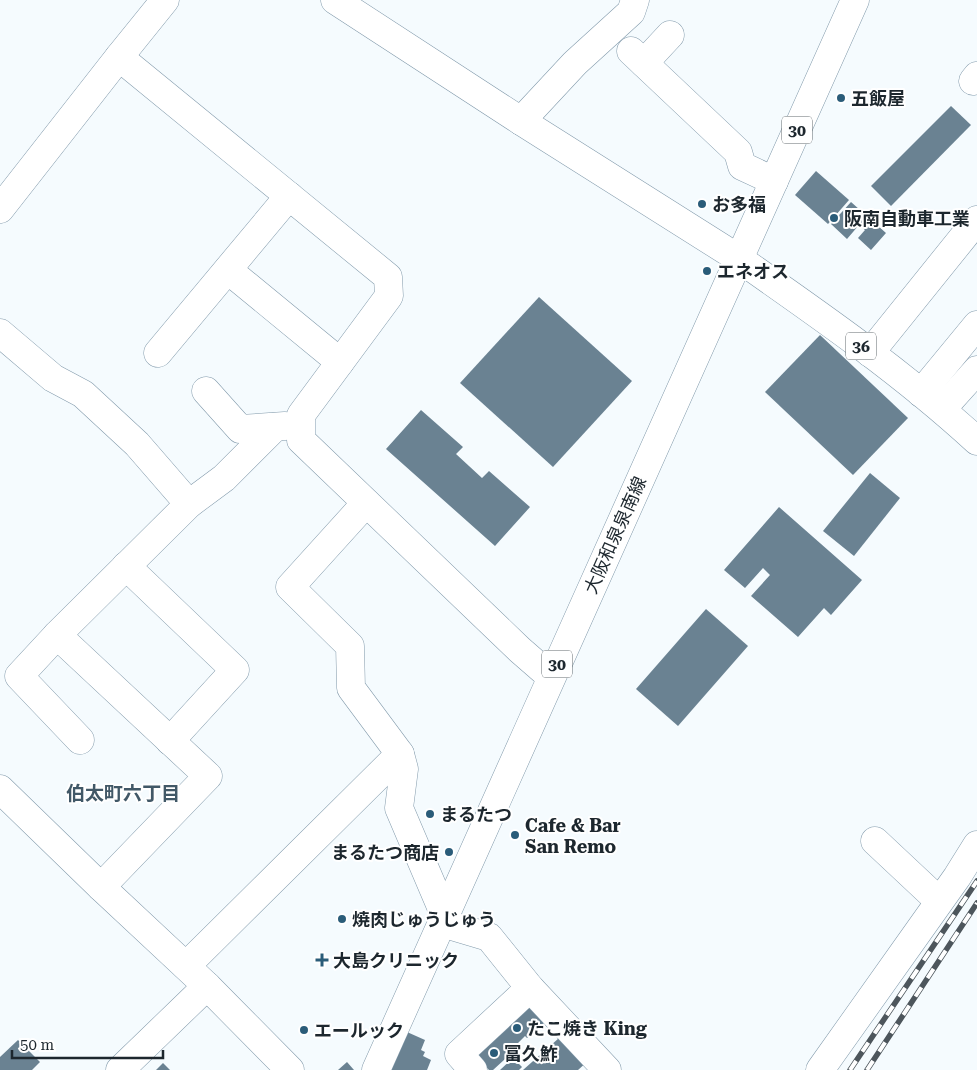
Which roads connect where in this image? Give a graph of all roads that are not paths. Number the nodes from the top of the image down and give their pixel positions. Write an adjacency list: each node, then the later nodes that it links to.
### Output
1 (165, 0): 6 (street)
2 (335, 0): 7 (street)
3 (635, 0): 7 (street)
4 (855, 0): 8 (street, 大阪和泉泉南線 / 30)
5 (670, 35): 8 (street)
6 (119, 57): 9 (street); 10 (street)
7 (522, 121): 12 (street)
8 (774, 181): 12 (street, 大阪和泉泉南線 / 30)
9 (289, 196): 13 (street); 18 (street)
10 (0, 209)
11 (977, 220): 17 (street)
12 (738, 258): 17 (street, 36); 28 (street, 大阪和泉泉南線 / 30)
13 (228, 270): 16 (street); 18 (street)
14 (977, 325): 21 (street)
15 (0, 333): 25 (street)
16 (158, 353)
17 (870, 353): 21 (street, 36)
18 (340, 362): 22 (street)
19 (977, 370): 21 (street)
20 (206, 391): 22 (street)
21 (932, 401): 23 (street, 36)
22 (288, 426): 24 (street); 25 (street)
23 (977, 441)
24 (366, 503): 28 (street); 31 (street)
25 (189, 504): 26 (street)
26 (126, 566): 27 (street); 30 (street)
27 (57, 634): 29 (street); 30 (street)
28 (551, 677): 37 (street, 大阪和泉泉南線 / 30)
29 (80, 740)
30 (170, 741): 35 (street)
31 (400, 754): 37 (street); 38 (street)
32 (0, 789): 35 (street)
33 (875, 841): 36 (street)
34 (977, 844): 36 (street)
35 (101, 887): 38 (street)
36 (939, 901): 46 (street)
37 (443, 919): 40 (street); 43 (street, 大阪和泉泉南線 / 30)
38 (186, 966): 39 (street)
39 (207, 986): 41 (street); 42 (street)
40 (530, 988): 44 (street); 45 (street)
41 (120, 1070)
42 (290, 1070)
43 (376, 1070)
44 (474, 1070)
45 (607, 1070)
46 (820, 1070)

